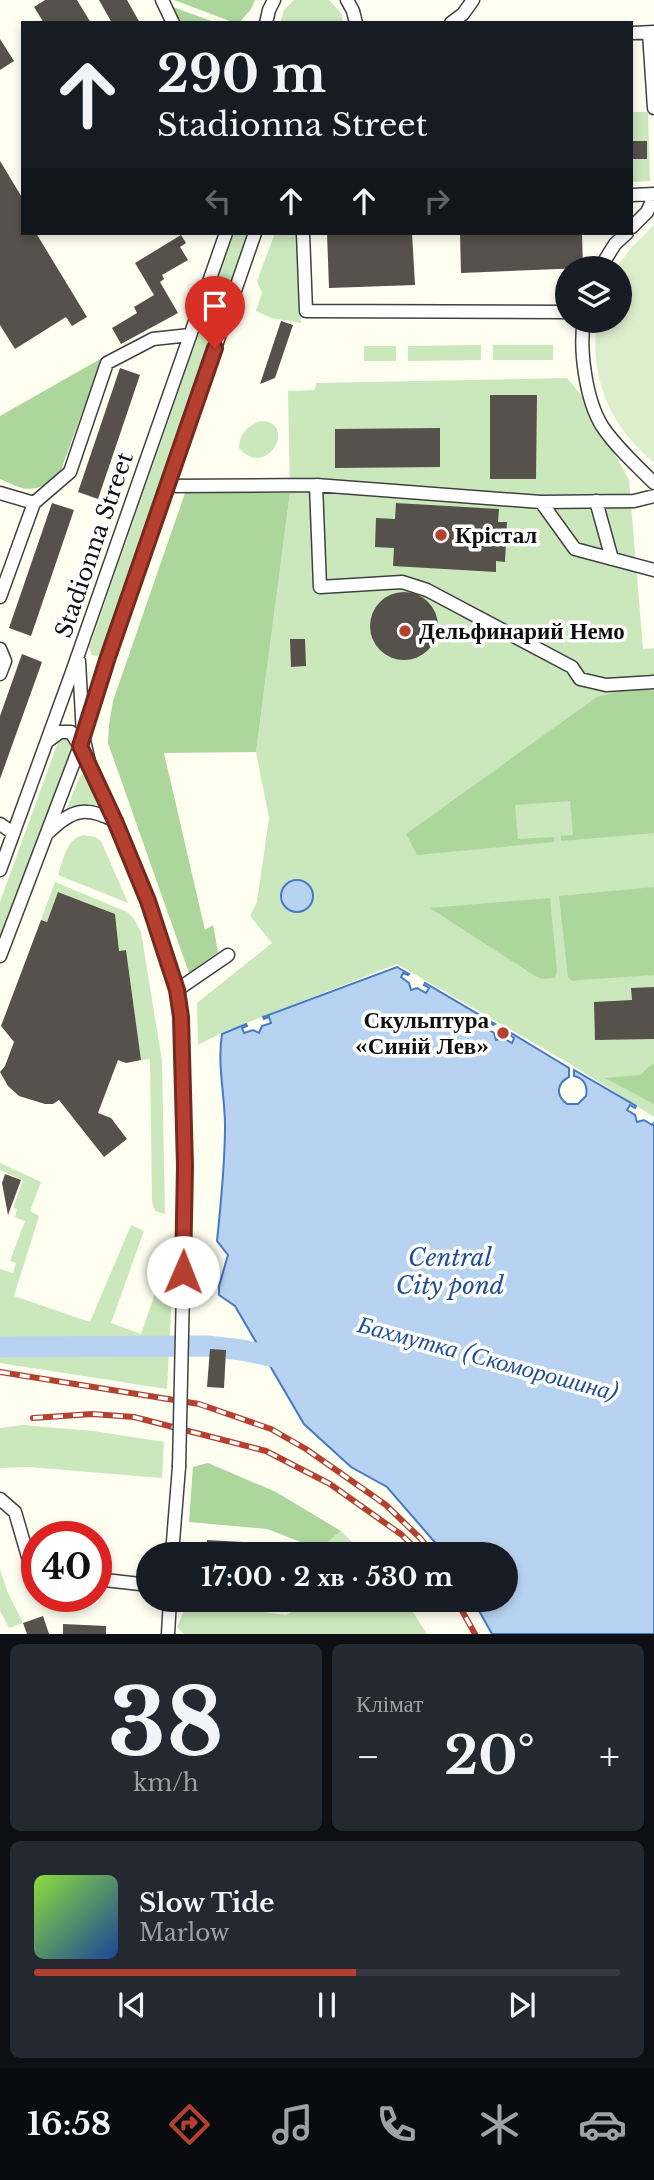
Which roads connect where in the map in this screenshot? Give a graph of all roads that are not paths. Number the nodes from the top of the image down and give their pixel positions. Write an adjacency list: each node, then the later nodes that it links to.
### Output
1 (162, 0): 5 (street)
2 (274, 0): 6 (street)
3 (347, 0): 7 (street)
4 (473, 0): 8 (street)
5 (172, 21)
6 (266, 21)
7 (356, 21)
8 (454, 21)
9 (633, 33): 10 (street)
10 (652, 33): 11 (street)
11 (654, 108)
12 (633, 195): 13 (street)
13 (654, 195): 14 (street)
14 (633, 226)
15 (225, 235): 22 (street, Stadionna Street)
16 (254, 235): 25 (street)
17 (303, 235): 20 (street)
18 (624, 235): 19 (street)
19 (608, 256)
20 (555, 312)
21 (582, 333): 23 (street)
22 (190, 335): 30 (street); 35 (street, Stadionna Street)
23 (654, 483)
24 (316, 485): 25 (street); 28 (street); 37 (street)
25 (167, 486): 38 (street)
26 (0, 493): 30 (street)
27 (654, 496): 29 (street)
28 (541, 502): 29 (street); 31 (street)
29 (596, 502): 31 (street)
30 (34, 503): 33 (street)
31 (612, 559): 32 (street)
32 (654, 570)
33 (0, 597)
34 (0, 649): 36 (street)
35 (79, 653): 38 (street); 39 (street, Stadionna Street)
36 (0, 674)
37 (654, 682)
38 (82, 741): 39 (street); 40 (street); 43 (street)
39 (46, 744): 42 (street, Stadionna Street)
40 (115, 821): 43 (street); 47 (street)
41 (0, 824): 42 (street)
42 (13, 833): 44 (street, Stadionna Street)
43 (47, 835): 46 (street)
44 (0, 870)
45 (228, 955): 47 (street)
46 (0, 956)
47 (177, 990): 50 (street, bridge)
48 (0, 1499): 49 (street)
49 (21, 1533)
50 (173, 1542)
51 (112, 1581): 52 (street)
52 (136, 1584)
53 (169, 1612): 54 (street)
54 (168, 1634)

